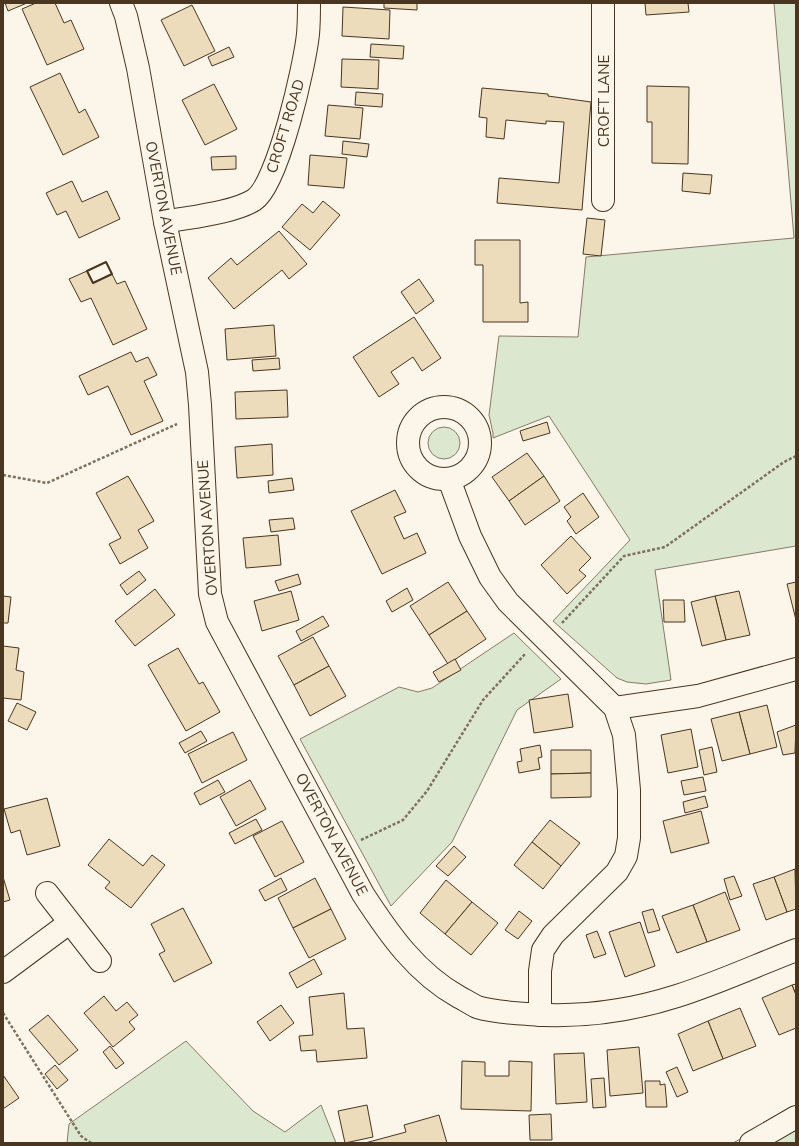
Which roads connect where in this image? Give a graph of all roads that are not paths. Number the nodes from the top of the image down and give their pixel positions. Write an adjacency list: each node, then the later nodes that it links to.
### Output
1 (121, 3): 5 (street, OVERTON AVENUE)
2 (309, 3): 5 (street, CROFT ROAD)
3 (603, 3): 4 (street, CROFT LANE)
4 (603, 200)
5 (165, 222): 14 (street, OVERTON AVENUE)
6 (449, 479): 8 (street)
7 (796, 668): 8 (street)
8 (615, 708): 14 (street)
9 (47, 893): 10 (street)
10 (69, 923): 12 (street); 13 (street)
11 (796, 950): 14 (street, OVERTON AVENUE)
12 (100, 961)
13 (3, 972)
14 (540, 1015)
15 (796, 1117): 16 (street)
16 (751, 1143)

